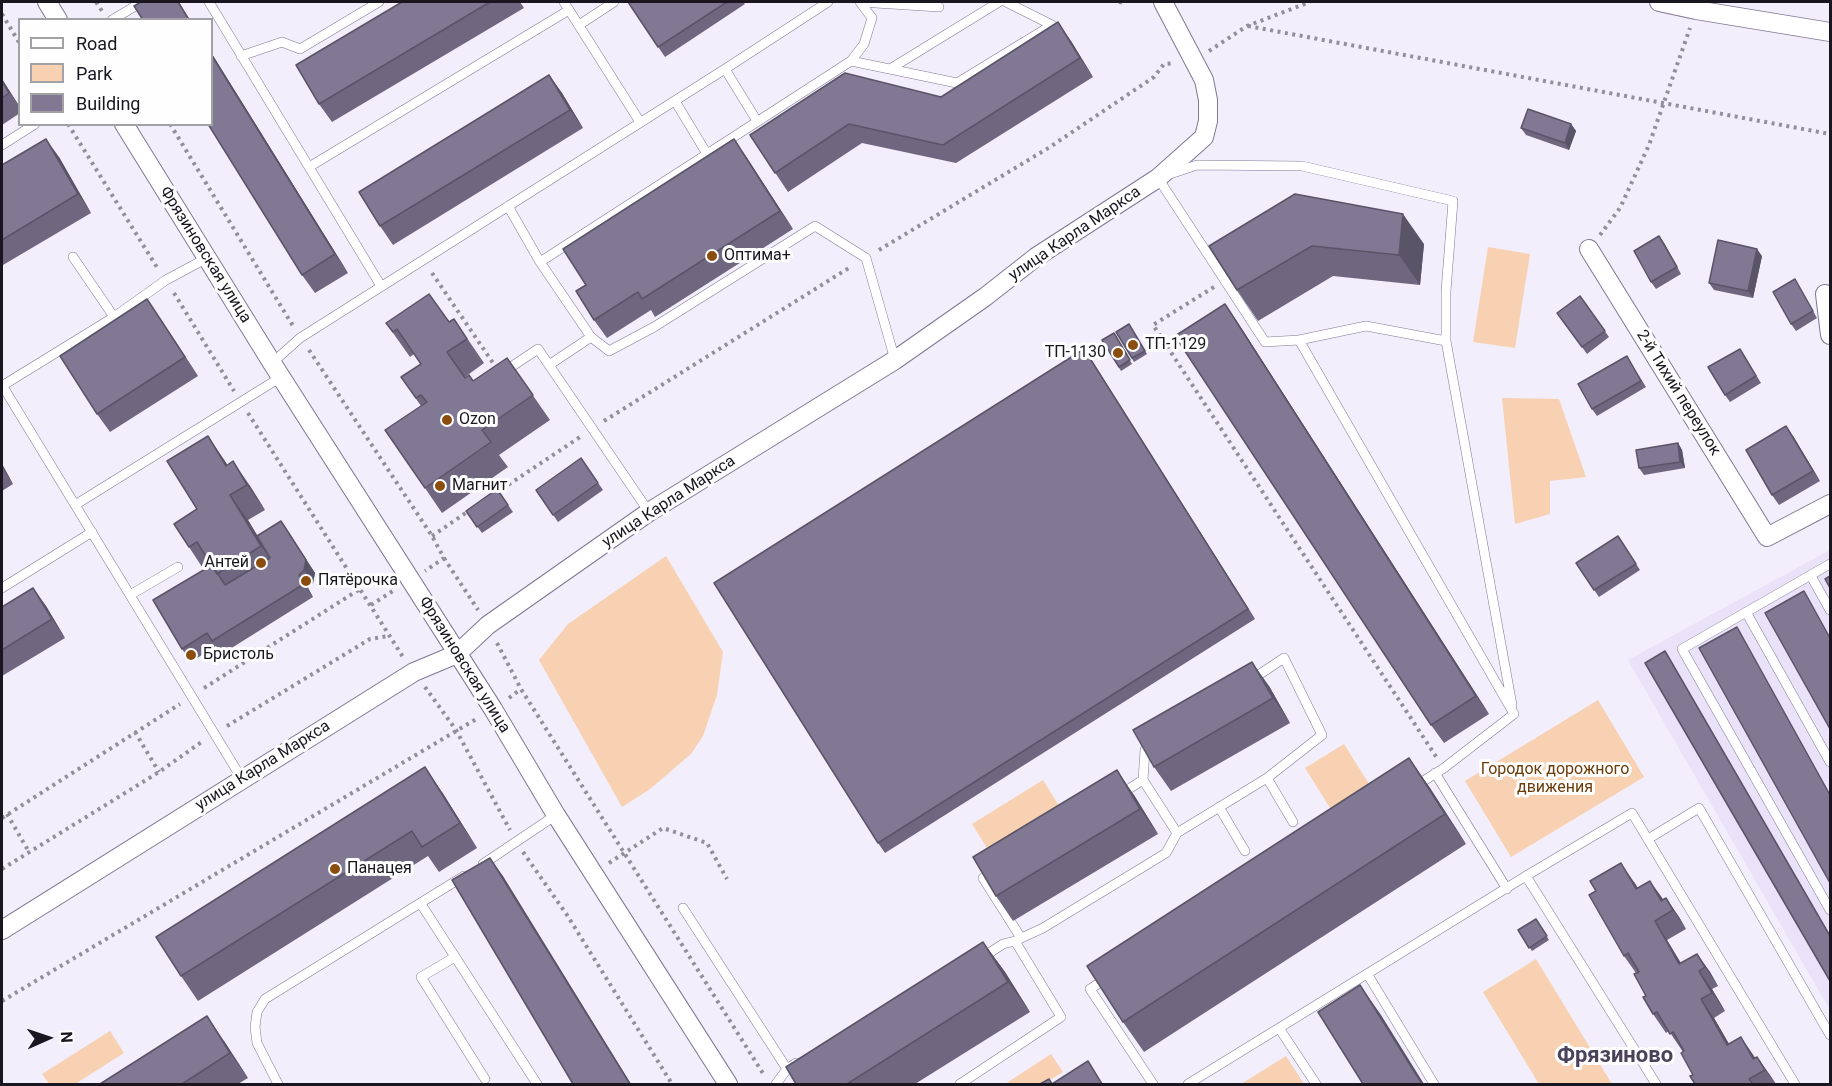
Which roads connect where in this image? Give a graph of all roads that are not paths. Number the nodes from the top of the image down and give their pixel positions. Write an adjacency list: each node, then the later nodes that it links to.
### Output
1 (47, 2): 14 (street)
2 (142, 2): 15 (lane)
3 (209, 2): 18 (lane)
4 (380, 2): 18 (lane)
5 (614, 2): 16 (lane)
6 (828, 2): 20 (lane)
7 (860, 2): 13 (lane); 19 (lane)
8 (999, 2): 21 (lane)
9 (1006, 2): 21 (lane)
10 (1163, 2): 30 (street, улица Карла Маркса)
11 (1659, 2): 17 (street)
12 (567, 6): 16 (lane); 29 (lane)
13 (939, 7)
14 (57, 18)
15 (114, 18)
16 (579, 25): 24 (lane)
17 (1830, 32)
18 (241, 56): 29 (lane)
19 (851, 61): 21 (lane); 23 (lane)
20 (725, 69): 22 (lane); 23 (lane)
21 (890, 69)
22 (675, 101): 24 (lane); 28 (lane)
23 (757, 121): 28 (lane)
24 (640, 122): 31 (lane)
25 (32, 126): 27 (lane)
26 (125, 126): 34 (street, Фрязиновская улица)
27 (2, 146)
28 (707, 154): 35 (lane)
29 (309, 167): 36 (lane)
30 (1158, 178): 41 (lane); 42 (lane); 43 (street, улица Карла Маркса)
31 (508, 206): 35 (lane); 36 (lane)
32 (1589, 249): 48 (street, 2-й Тихий переулок)
33 (73, 256): 38 (lane)
34 (207, 258): 38 (lane); 45 (street, Фрязиновская улица)
35 (540, 262): 40 (lane)
36 (381, 286): 45 (lane)
37 (1825, 294): 39 (street)
38 (114, 317): 47 (lane)
39 (1830, 335)
40 (591, 337): 43 (lane); 44 (lane)
41 (1299, 340): 42 (lane); 61 (lane)
42 (1446, 341): 61 (lane)
43 (895, 360): 50 (street, улица Карла Маркса)
44 (549, 365): 46 (lane); 50 (lane)
45 (276, 370): 49 (lane); 59 (street, Фрязиновская улица)
46 (500, 374)
47 (2, 386): 49 (lane)
48 (1830, 504)
49 (75, 505): 51 (lane)
50 (649, 512): 59 (street, улица Карла Маркса)
51 (92, 532): 55 (lane); 56 (lane)
52 (1830, 564): 54 (lane)
53 (178, 567): 56 (lane)
54 (1810, 576): 57 (lane); 58 (lane)
55 (2, 588)
56 (130, 595): 65 (lane)
57 (1830, 610)
58 (1746, 612): 63 (lane); 83 (lane)
59 (457, 654): 65 (street, улица Карла Маркса); 71 (street, Фрязиновская улица)
60 (1245, 684): 66 (lane)
61 (1514, 714): 64 (lane)
62 (1165, 737): 67 (lane)
63 (1830, 762)
64 (1439, 771): 68 (lane); 80 (lane)
65 (242, 778): 84 (street, улица Карла Маркса)
66 (1267, 778): 70 (lane); 72 (lane)
67 (1143, 780): 69 (lane); 73 (lane)
68 (1405, 792)
69 (1113, 799)
70 (1219, 807): 73 (lane); 75 (lane)
71 (556, 816): 77 (lane); 97 (street, Фрязиновская улица)
72 (1293, 822)
73 (1177, 833): 85 (lane)
74 (1648, 839): 79 (lane); 91 (lane); 105 (lane)
75 (1245, 851)
76 (1003, 866): 85 (lane)
77 (478, 867)
78 (469, 873): 81 (lane)
79 (1526, 876): 80 (lane); 104 (lane)
80 (1507, 889): 89 (lane)
81 (421, 904): 86 (lane); 95 (lane)
82 (683, 908): 93 (lane)
83 (1830, 910)
84 (2, 930)
85 (1018, 940): 87 (lane); 99 (lane)
86 (455, 957): 94 (lane); 96 (lane)
87 (973, 963)
88 (1120, 970): 100 (lane)
89 (1368, 975): 90 (lane); 103 (lane)
90 (1279, 1028): 101 (lane); 102 (lane)
91 (1830, 1035)
92 (804, 1057): 93 (lane)
93 (787, 1069): 98 (lane)
94 (485, 1079)
95 (278, 1084)
96 (537, 1084)
97 (728, 1084)
98 (776, 1084)
99 (960, 1084)
100 (1153, 1084)
101 (1188, 1084)
102 (1316, 1084)
103 (1434, 1084)
104 (1656, 1084)
105 (1795, 1084)

